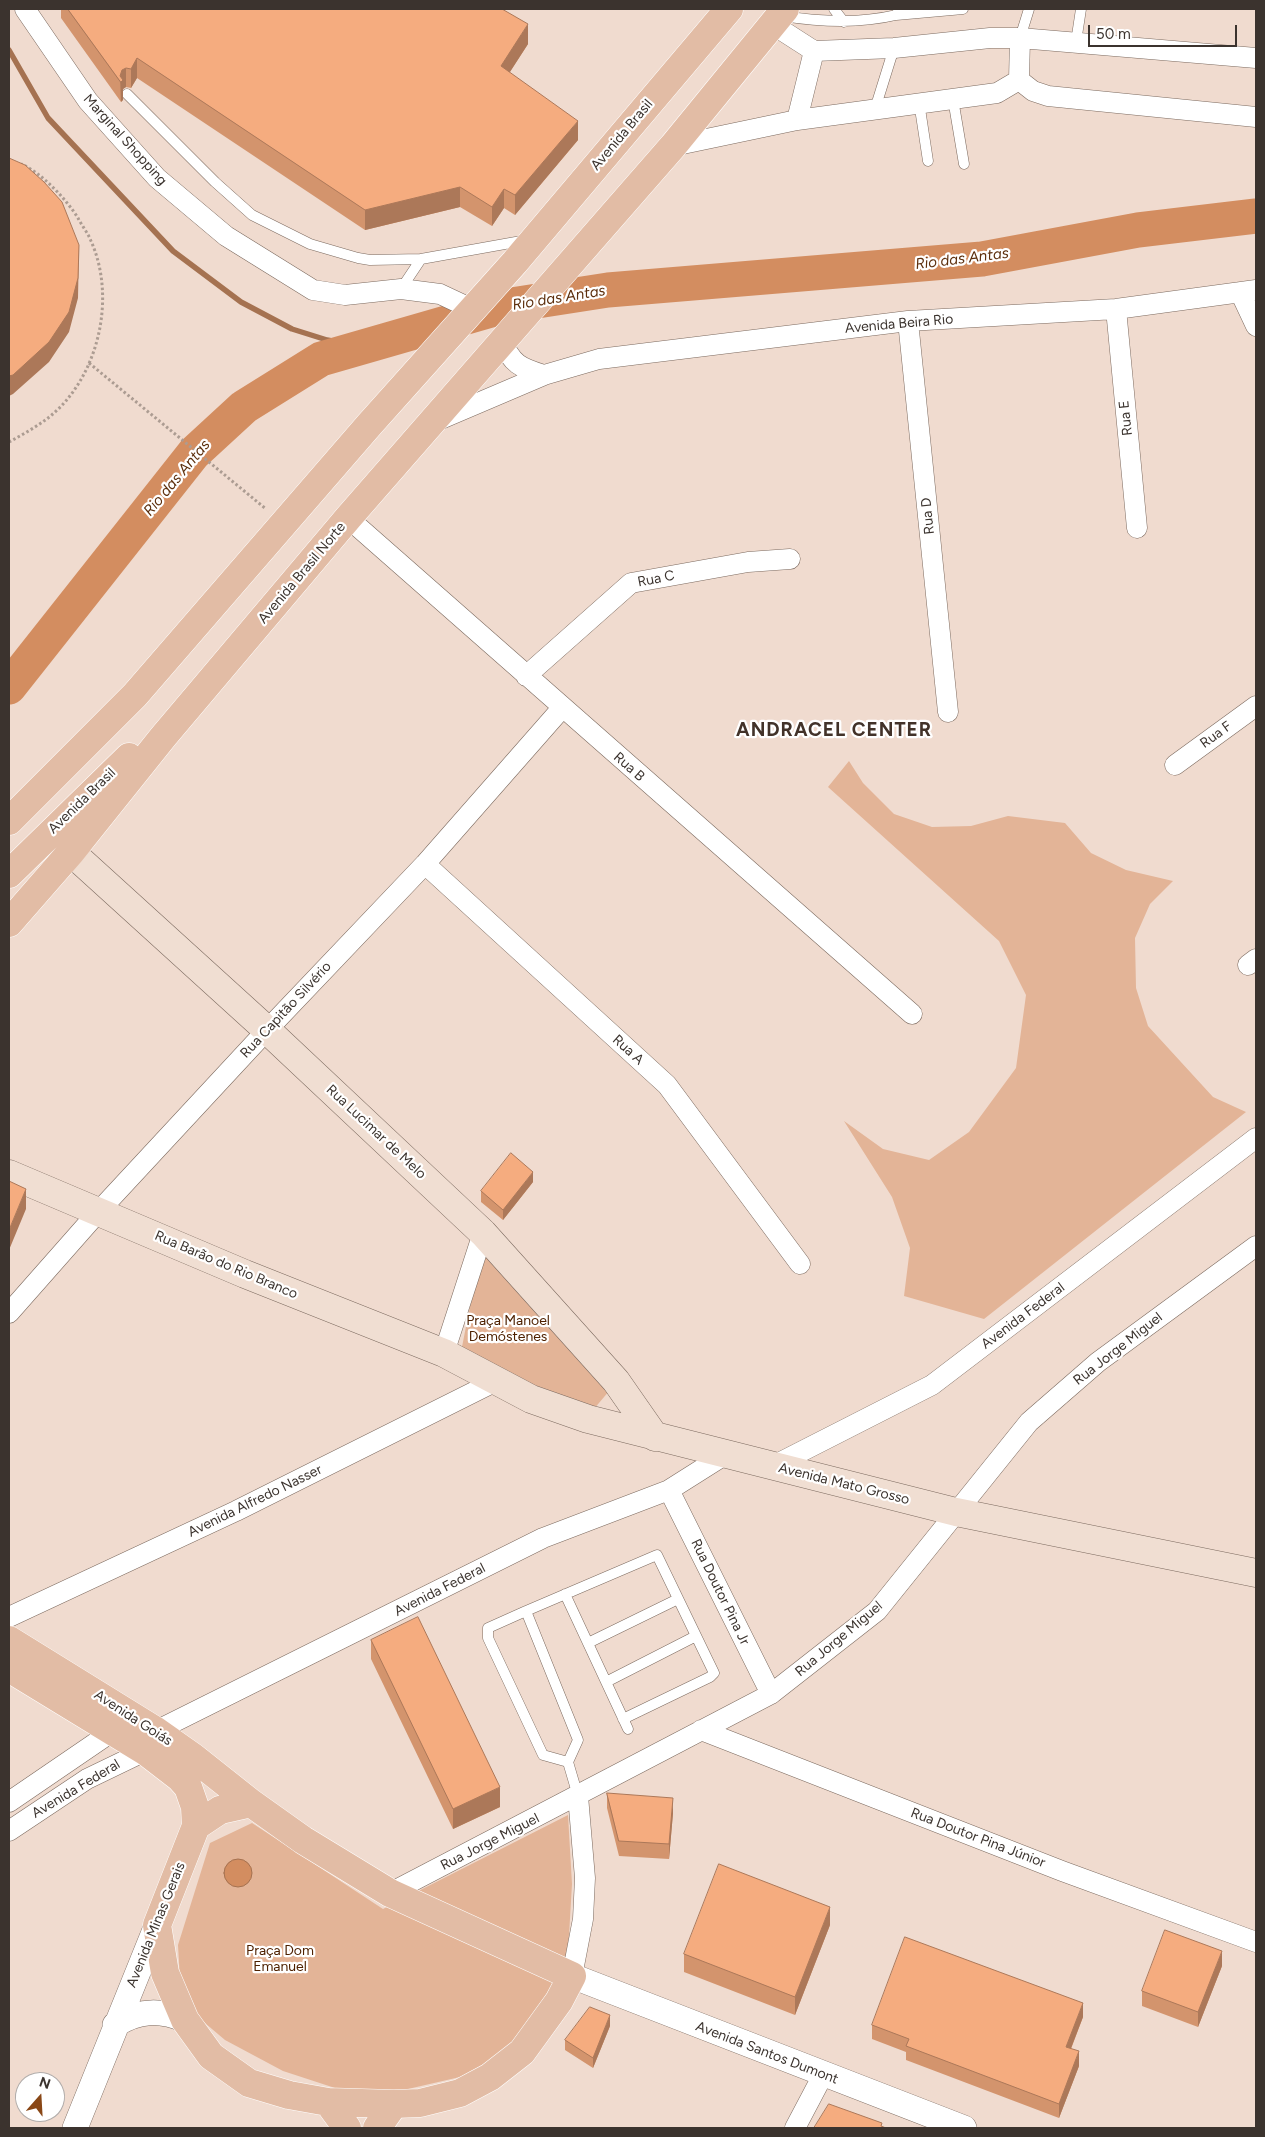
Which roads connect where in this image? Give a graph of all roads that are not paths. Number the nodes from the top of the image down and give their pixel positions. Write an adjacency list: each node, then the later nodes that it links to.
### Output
1 (25, 9): 27 (street, Marginal Shopping)
2 (729, 9): 25 (main road, Avenida Brasil)
3 (834, 9): 9 (lane)
4 (963, 9): 7 (lane)
5 (1029, 9): 10 (lane)
6 (1081, 9): 11 (lane)
7 (898, 12): 9 (lane)
8 (779, 16): 9 (lane); 13 (street); 22 (main road)
9 (844, 22)
10 (1020, 38): 11 (street); 12 (street); 15 (street)
11 (1076, 42): 14 (street)
12 (894, 48): 13 (street); 19 (lane)
13 (814, 51): 21 (street)
14 (1256, 58)
15 (1019, 80): 17 (street); 20 (street)
16 (127, 94): 26 (lane)
17 (953, 99): 18 (street); 24 (lane)
18 (919, 102): 19 (street); 23 (lane)
19 (875, 109): 21 (street)
20 (1256, 117)
21 (796, 120): 22 (street)
22 (673, 146): 33 (main road, Avenida Brasil Norte)
23 (928, 161)
24 (964, 164)
25 (535, 238): 26 (lane); 29 (main road, Avenida Brasil)
26 (421, 258): 27 (lane)
27 (401, 290): 29 (street, Marginal Shopping)
28 (1248, 291): 30 (street, Avenida Beira Rio); 32 (street)
29 (472, 309): 40 (main road)
30 (1116, 309): 31 (street, Avenida Beira Rio); 37 (street, Rua E)
31 (908, 321): 34 (street, Avenida Beira Rio); 43 (street, Rua D)
32 (1256, 326)
33 (506, 335): 34 (street); 35 (main road, Avenida Brasil Norte)
34 (544, 375): 35 (street, Avenida Beira Rio)
35 (434, 422): 36 (main road, Avenida Brasil Norte)
36 (348, 518): 39 (street, Rua B); 44 (main road, Avenida Brasil Norte)
37 (1137, 528)
38 (790, 559): 39 (street, Rua C)
39 (526, 676): 42 (street, Rua B)
40 (135, 695): 46 (main road); 48 (main road, Avenida Brasil)
41 (1256, 706): 45 (street, Rua F)
42 (562, 708): 49 (street, Rua Capitão Silvério); 51 (street, Rua B)
43 (948, 712)
44 (163, 737): 47 (main road, Avenida Brasil Norte); 48 (main road, Avenida Brasil)
45 (1175, 765)
46 (9, 821)
47 (71, 852): 50 (main road, Avenida Brasil Norte); 52 (main road, Rua Lucimar de Melo)
48 (12, 863)
49 (425, 864): 52 (street, Rua Capitão Silvério); 58 (street, Rua A)
50 (9, 923)
51 (912, 1014)
52 (267, 1030): 55 (street, Rua Capitão Silvério); 56 (main road, Rua Lucimar de Melo)
53 (1256, 1138): 64 (street, Avenida Federal)
54 (9, 1174): 55 (main road, Rua Barão do Rio Branco)
55 (99, 1211): 59 (street, Rua Capitão Silvério); 60 (main road, Rua Barão do Rio Branco)
56 (483, 1233): 60 (street); 62 (main road, Rua Lucimar de Melo)
57 (1256, 1246): 66 (street, Rua Jorge Miguel)
58 (800, 1264)
59 (9, 1313)
60 (444, 1353): 61 (main road, Avenida Mato Grosso)
61 (498, 1380): 62 (main road, Avenida Mato Grosso); 71 (street, Avenida Alfredo Nasser)
62 (655, 1437): 63 (main road, Avenida Mato Grosso)
63 (726, 1454): 64 (main road, Avenida Mato Grosso); 65 (street, Avenida Federal)
64 (773, 1466): 66 (main road, Avenida Mato Grosso)
65 (669, 1490): 77 (street, Rua Doutor Pina Jr); 82 (street, Avenida Federal)
66 (956, 1512): 67 (main road, Avenida Mato Grosso); 77 (street, Rua Jorge Miguel)
67 (1256, 1573)
68 (565, 1594): 69 (lane); 70 (lane); 74 (lane)
69 (678, 1599): 72 (lane); 74 (lane)
70 (526, 1610): 83 (lane); 83 (lane)
71 (9, 1617)
72 (696, 1636): 76 (lane); 78 (lane)
73 (9, 1640): 82 (main road, Avenida Goiás)
74 (588, 1643): 76 (lane)
75 (9, 1668): 81 (main road, Avenida Goiás)
76 (606, 1682): 78 (lane)
77 (771, 1694): 80 (street, Rua Jorge Miguel)
78 (623, 1719): 79 (lane)
79 (628, 1729)
80 (701, 1730): 84 (street, Rua Jorge Miguel); 91 (street, Rua Doutor Pina Júnior)
81 (113, 1731): 82 (main road, Avenida Goiás); 85 (street, Avenida Federal)
82 (150, 1741): 86 (main road, Avenida Goiás); 87 (main road, Avenida Goiás); 88 (street, Avenida Federal)
83 (568, 1762): 84 (lane)
84 (578, 1796): 89 (street, Rua Jorge Miguel); 92 (street)
85 (9, 1802)
86 (251, 1803): 87 (main road); 89 (main road)
87 (196, 1826): 90 (main road, Avenida Minas Gerais)
88 (9, 1831)
89 (390, 1893): 92 (main road)
90 (157, 1925): 93 (main road); 94 (street, Avenida Minas Gerais)
91 (1256, 1942)
92 (572, 1976): 95 (street, Avenida Santos Dumont); 97 (main road)
93 (185, 2020): 94 (street); 96 (main road)
94 (115, 2025): 98 (street, Avenida Minas Gerais)
95 (823, 2075): 101 (street); 102 (street, Avenida Santos Dumont)
96 (328, 2102): 97 (main road); 99 (main road)
97 (394, 2104): 100 (main road)
98 (75, 2128)
99 (347, 2128)
100 (377, 2128)
101 (794, 2128)
102 (964, 2128)

